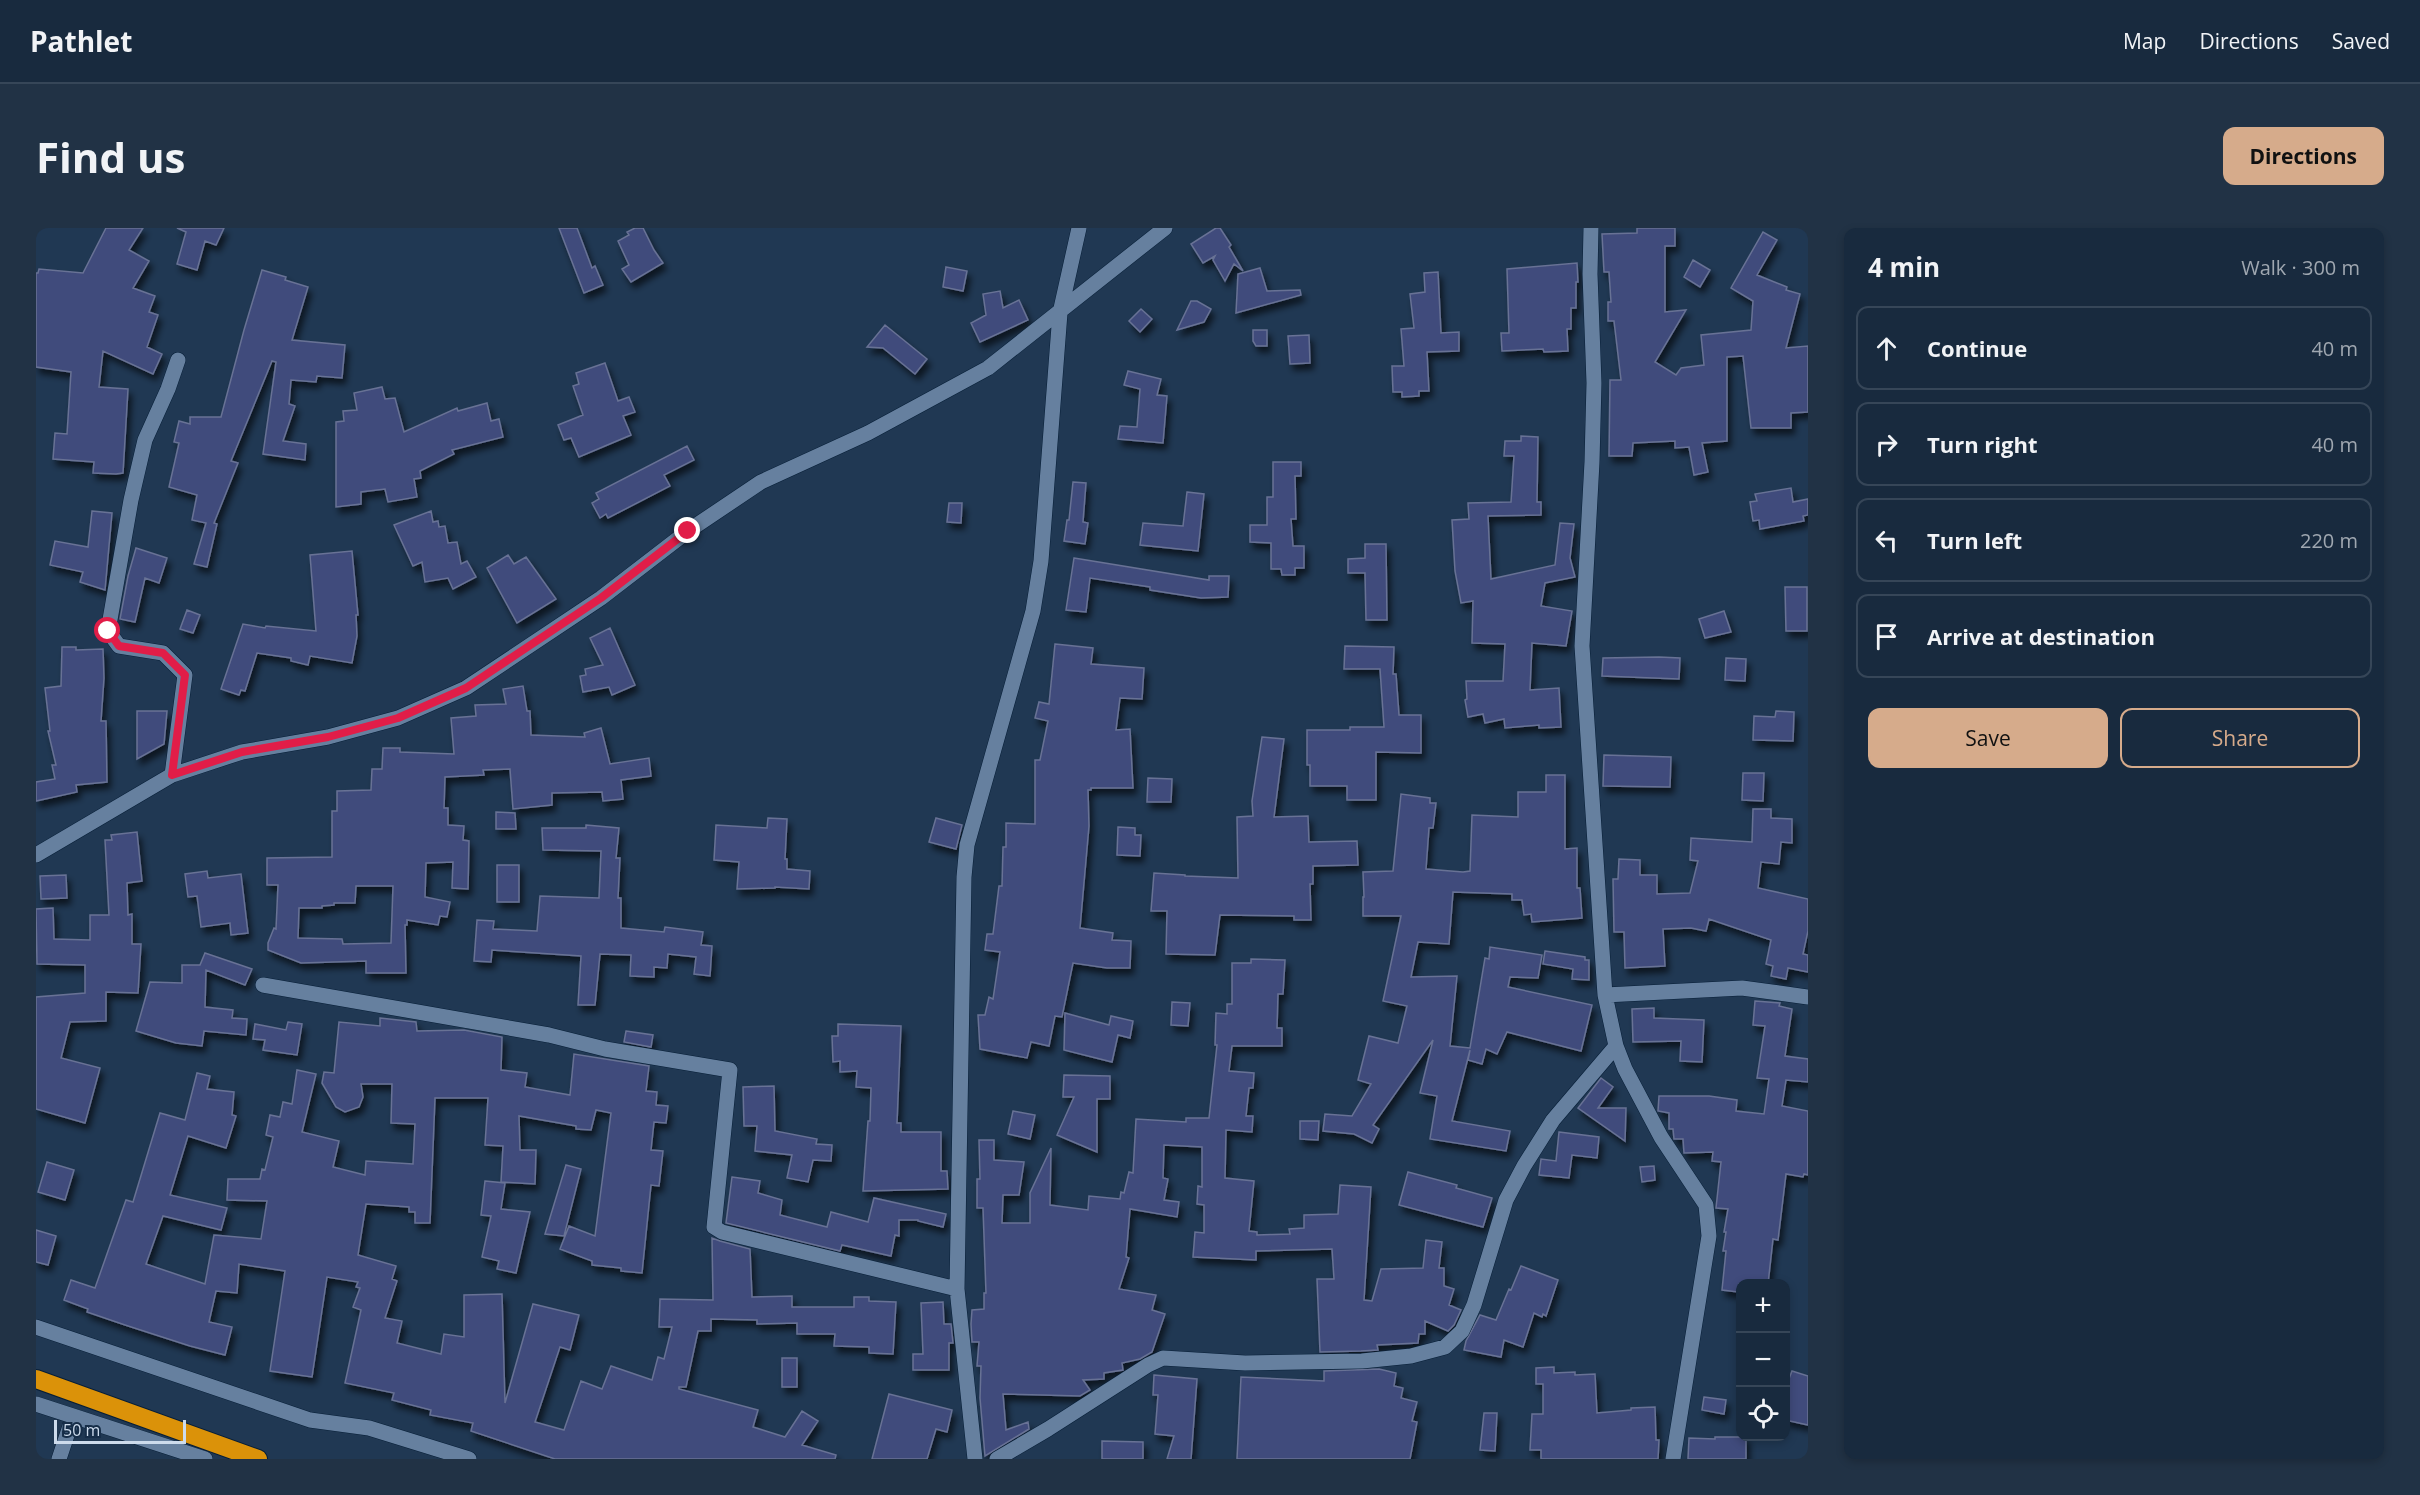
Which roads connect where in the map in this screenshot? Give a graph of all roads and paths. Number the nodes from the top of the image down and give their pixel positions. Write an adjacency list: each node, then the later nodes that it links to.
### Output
1 (1079, 228): 4 (street)
2 (1165, 228): 4 (street)
3 (1591, 228): 9 (street)
4 (1060, 313): 6 (street); 12 (street)
5 (178, 360): 6 (street)
6 (172, 775): 7 (street)
7 (36, 855)
8 (263, 985): 12 (street)
9 (1605, 995): 10 (street); 11 (street)
10 (1808, 996)
11 (1616, 1046): 22 (street); 23 (street)
12 (957, 1289): 21 (street)
13 (36, 1327): 20 (street)
14 (36, 1379): 19 (highway)
15 (36, 1404): 16 (street)
16 (73, 1417): 17 (street); 18 (street)
17 (59, 1459)
18 (205, 1459)
19 (258, 1459)
20 (469, 1459)
21 (975, 1459)
22 (997, 1459)
23 (1673, 1459)

